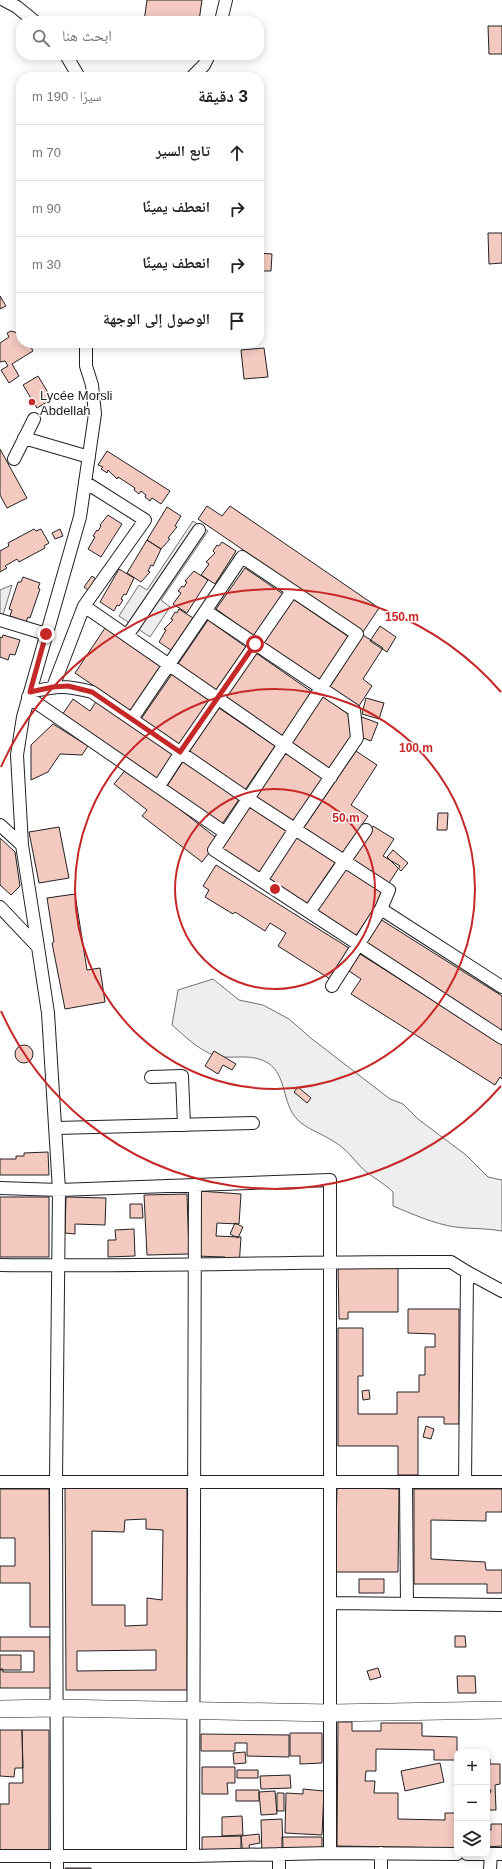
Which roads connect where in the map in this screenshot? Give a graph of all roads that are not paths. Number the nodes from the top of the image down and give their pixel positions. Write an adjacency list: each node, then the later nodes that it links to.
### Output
1 (4, 0): 3 (street)
2 (226, 0): 4 (street)
3 (28, 16)
4 (222, 16)
5 (69, 60): 7 (street)
6 (206, 60): 8 (street)
7 (75, 72)
8 (197, 72)
9 (86, 348): 12 (street)
10 (34, 419): 11 (street)
11 (24, 438): 12 (street); 13 (street)
12 (89, 458): 14 (street)
13 (14, 459)
14 (85, 482): 17 (street); 20 (street)
15 (199, 530): 21 (street)
16 (292, 591): 18 (street); 22 (street); 25 (street)
17 (84, 606): 21 (street); 24 (street)
18 (206, 611): 22 (street); 23 (street)
19 (0, 620): 20 (street)
20 (46, 634): 26 (street)
21 (127, 636): 23 (street)
22 (255, 644): 25 (street); 27 (street)
23 (169, 666): 27 (street); 28 (street)
24 (53, 687): 26 (street); 28 (street)
25 (321, 688): 29 (street); 31 (street)
26 (29, 694): 32 (street); 38 (street)
27 (217, 699): 29 (street); 30 (street)
28 (132, 719): 30 (street)
29 (283, 745): 31 (street); 33 (street)
30 (180, 752): 32 (street); 33 (street)
31 (331, 777): 35 (street)
32 (159, 786): 37 (street)
33 (247, 798): 35 (street); 37 (street)
34 (0, 825): 38 (street)
35 (295, 829): 39 (street); 40 (street)
36 (366, 830): 39 (street)
37 (224, 832): 40 (street)
38 (22, 845): 45 (street)
39 (345, 861): 42 (street); 43 (street)
40 (261, 881): 43 (street)
41 (0, 907): 45 (street)
42 (380, 909): 44 (street); 47 (street)
43 (309, 912): 44 (street)
44 (358, 944): 46 (street); 48 (street)
45 (38, 947): 52 (street)
46 (332, 986)
47 (502, 987)
48 (502, 1038)
49 (151, 1077): 51 (street)
50 (253, 1123): 51 (street)
51 (184, 1125): 52 (street)
52 (56, 1128): 55 (street)
53 (195, 1186): 55 (street); 56 (street); 57 (street)
54 (0, 1188): 55 (street)
55 (59, 1190): 59 (street)
56 (331, 1261): 57 (street); 60 (street); 67 (street)
57 (195, 1263): 59 (street); 62 (street)
58 (0, 1265): 59 (street)
59 (59, 1266): 64 (street)
60 (467, 1272): 61 (street); 65 (street)
61 (502, 1291)
62 (195, 1481): 64 (street); 67 (street); 74 (street)
63 (0, 1482): 64 (street)
64 (56, 1482): 72 (street)
65 (465, 1482): 66 (street); 68 (street)
66 (502, 1482)
67 (331, 1483): 68 (street); 69 (street)
68 (406, 1483): 70 (street)
69 (331, 1603): 70 (street); 76 (street)
70 (408, 1604): 71 (street)
71 (502, 1605)
72 (56, 1708): 73 (main road); 74 (main road); 82 (street)
73 (0, 1709)
74 (194, 1710): 76 (main road); 84 (street)
75 (502, 1710): 76 (main road)
76 (331, 1713): 77 (street)
77 (330, 1853): 78 (street); 79 (street)
78 (381, 1853): 80 (street); 87 (street)
79 (279, 1854): 84 (street); 86 (street)
80 (454, 1854)
81 (496, 1854): 88 (street)
82 (57, 1855): 83 (street); 84 (street); 85 (street)
83 (0, 1856)
84 (193, 1856)
85 (57, 1869)
86 (279, 1869)
87 (381, 1869)
88 (490, 1869)

